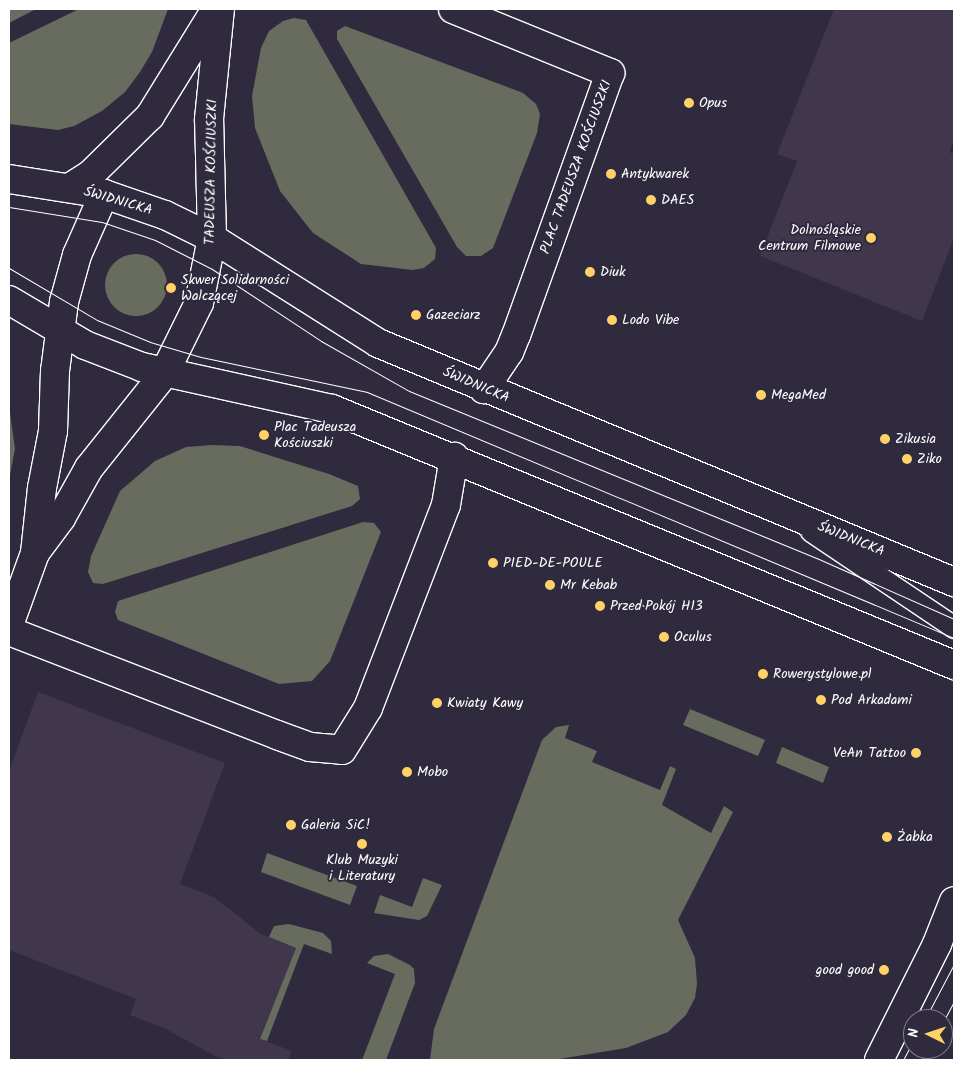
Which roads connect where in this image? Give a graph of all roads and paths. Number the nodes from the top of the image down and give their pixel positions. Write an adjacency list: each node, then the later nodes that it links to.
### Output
1 (216, 9): 5 (street)
2 (220, 9): 7 (street, TADEUSZA KOŚCIUSZKI)
3 (452, 9): 11 (street, PLAC TADEUSZA KOŚCIUSZKI)
4 (9, 179): 5 (street, ŚWIDNICKA)
5 (69, 188): 6 (street, ŚWIDNICKA)
6 (104, 194): 7 (street, ŚWIDNICKA); 9 (street, TADEUSZA KOŚCIUSZKI)
7 (212, 238): 10 (street, TADEUSZA KOŚCIUSZKI); 11 (street, ŚWIDNICKA)
8 (9, 300): 9 (street)
9 (59, 330): 10 (street); 14 (street, TADEUSZA KOŚCIUSZKI)
10 (164, 374): 12 (street); 14 (street, TADEUSZA KOŚCIUSZKI)
11 (484, 388): 13 (street, ŚWIDNICKA)
12 (454, 456): 18 (street); 19 (street)
13 (776, 509): 15 (street, ŚWIDNICKA); 17 (lane)
14 (35, 553): 16 (street, TADEUSZA KOŚCIUSZKI)
15 (954, 582)
16 (9, 625)
17 (954, 627)
18 (9, 631)
19 (954, 665)
20 (954, 901): 21 (street)
21 (879, 1060)

